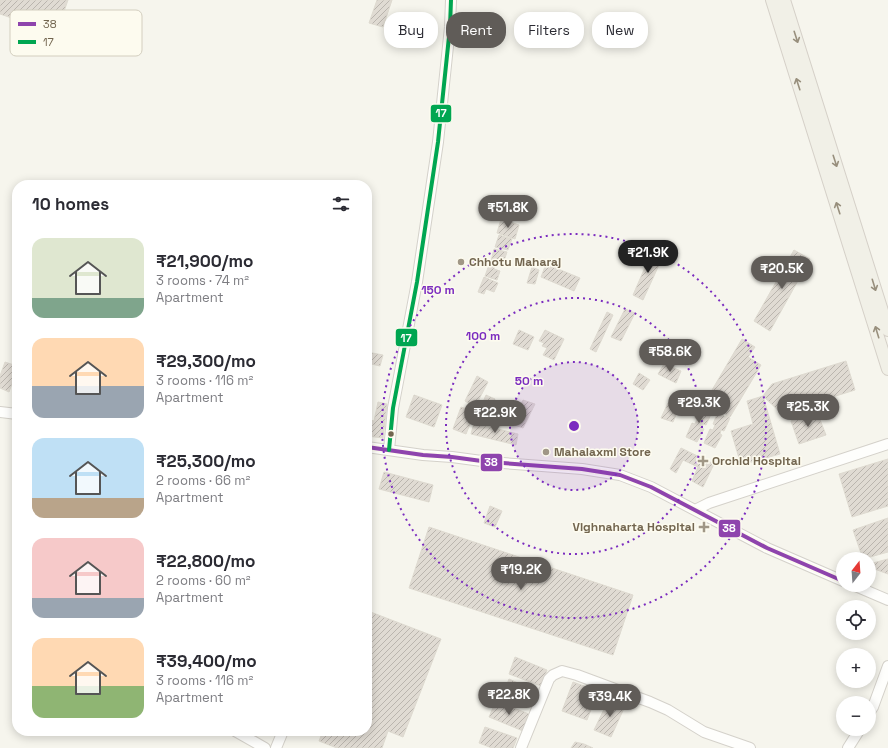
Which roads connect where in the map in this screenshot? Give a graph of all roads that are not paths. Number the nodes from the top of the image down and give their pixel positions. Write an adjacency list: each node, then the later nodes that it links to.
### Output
1 (451, 0): 10 (street)
2 (772, 0): 5 (main road, one-way to 2)
3 (784, 0): 4 (main road, one-way to 4)
4 (888, 330)
5 (888, 369)
6 (0, 412): 7 (street)
7 (12, 413)
8 (888, 444): 11 (street)
9 (372, 448): 10 (street)
10 (389, 450): 11 (street)
11 (695, 510): 12 (street)
12 (836, 578)
13 (869, 592): 14 (street)
14 (888, 600)
15 (888, 666): 16 (street)
16 (876, 699)
17 (244, 736): 20 (street)
18 (281, 736): 21 (street)
19 (856, 736): 24 (street)
20 (265, 748)
21 (276, 748)
22 (522, 748): 23 (street)
23 (750, 748)
24 (848, 748)

